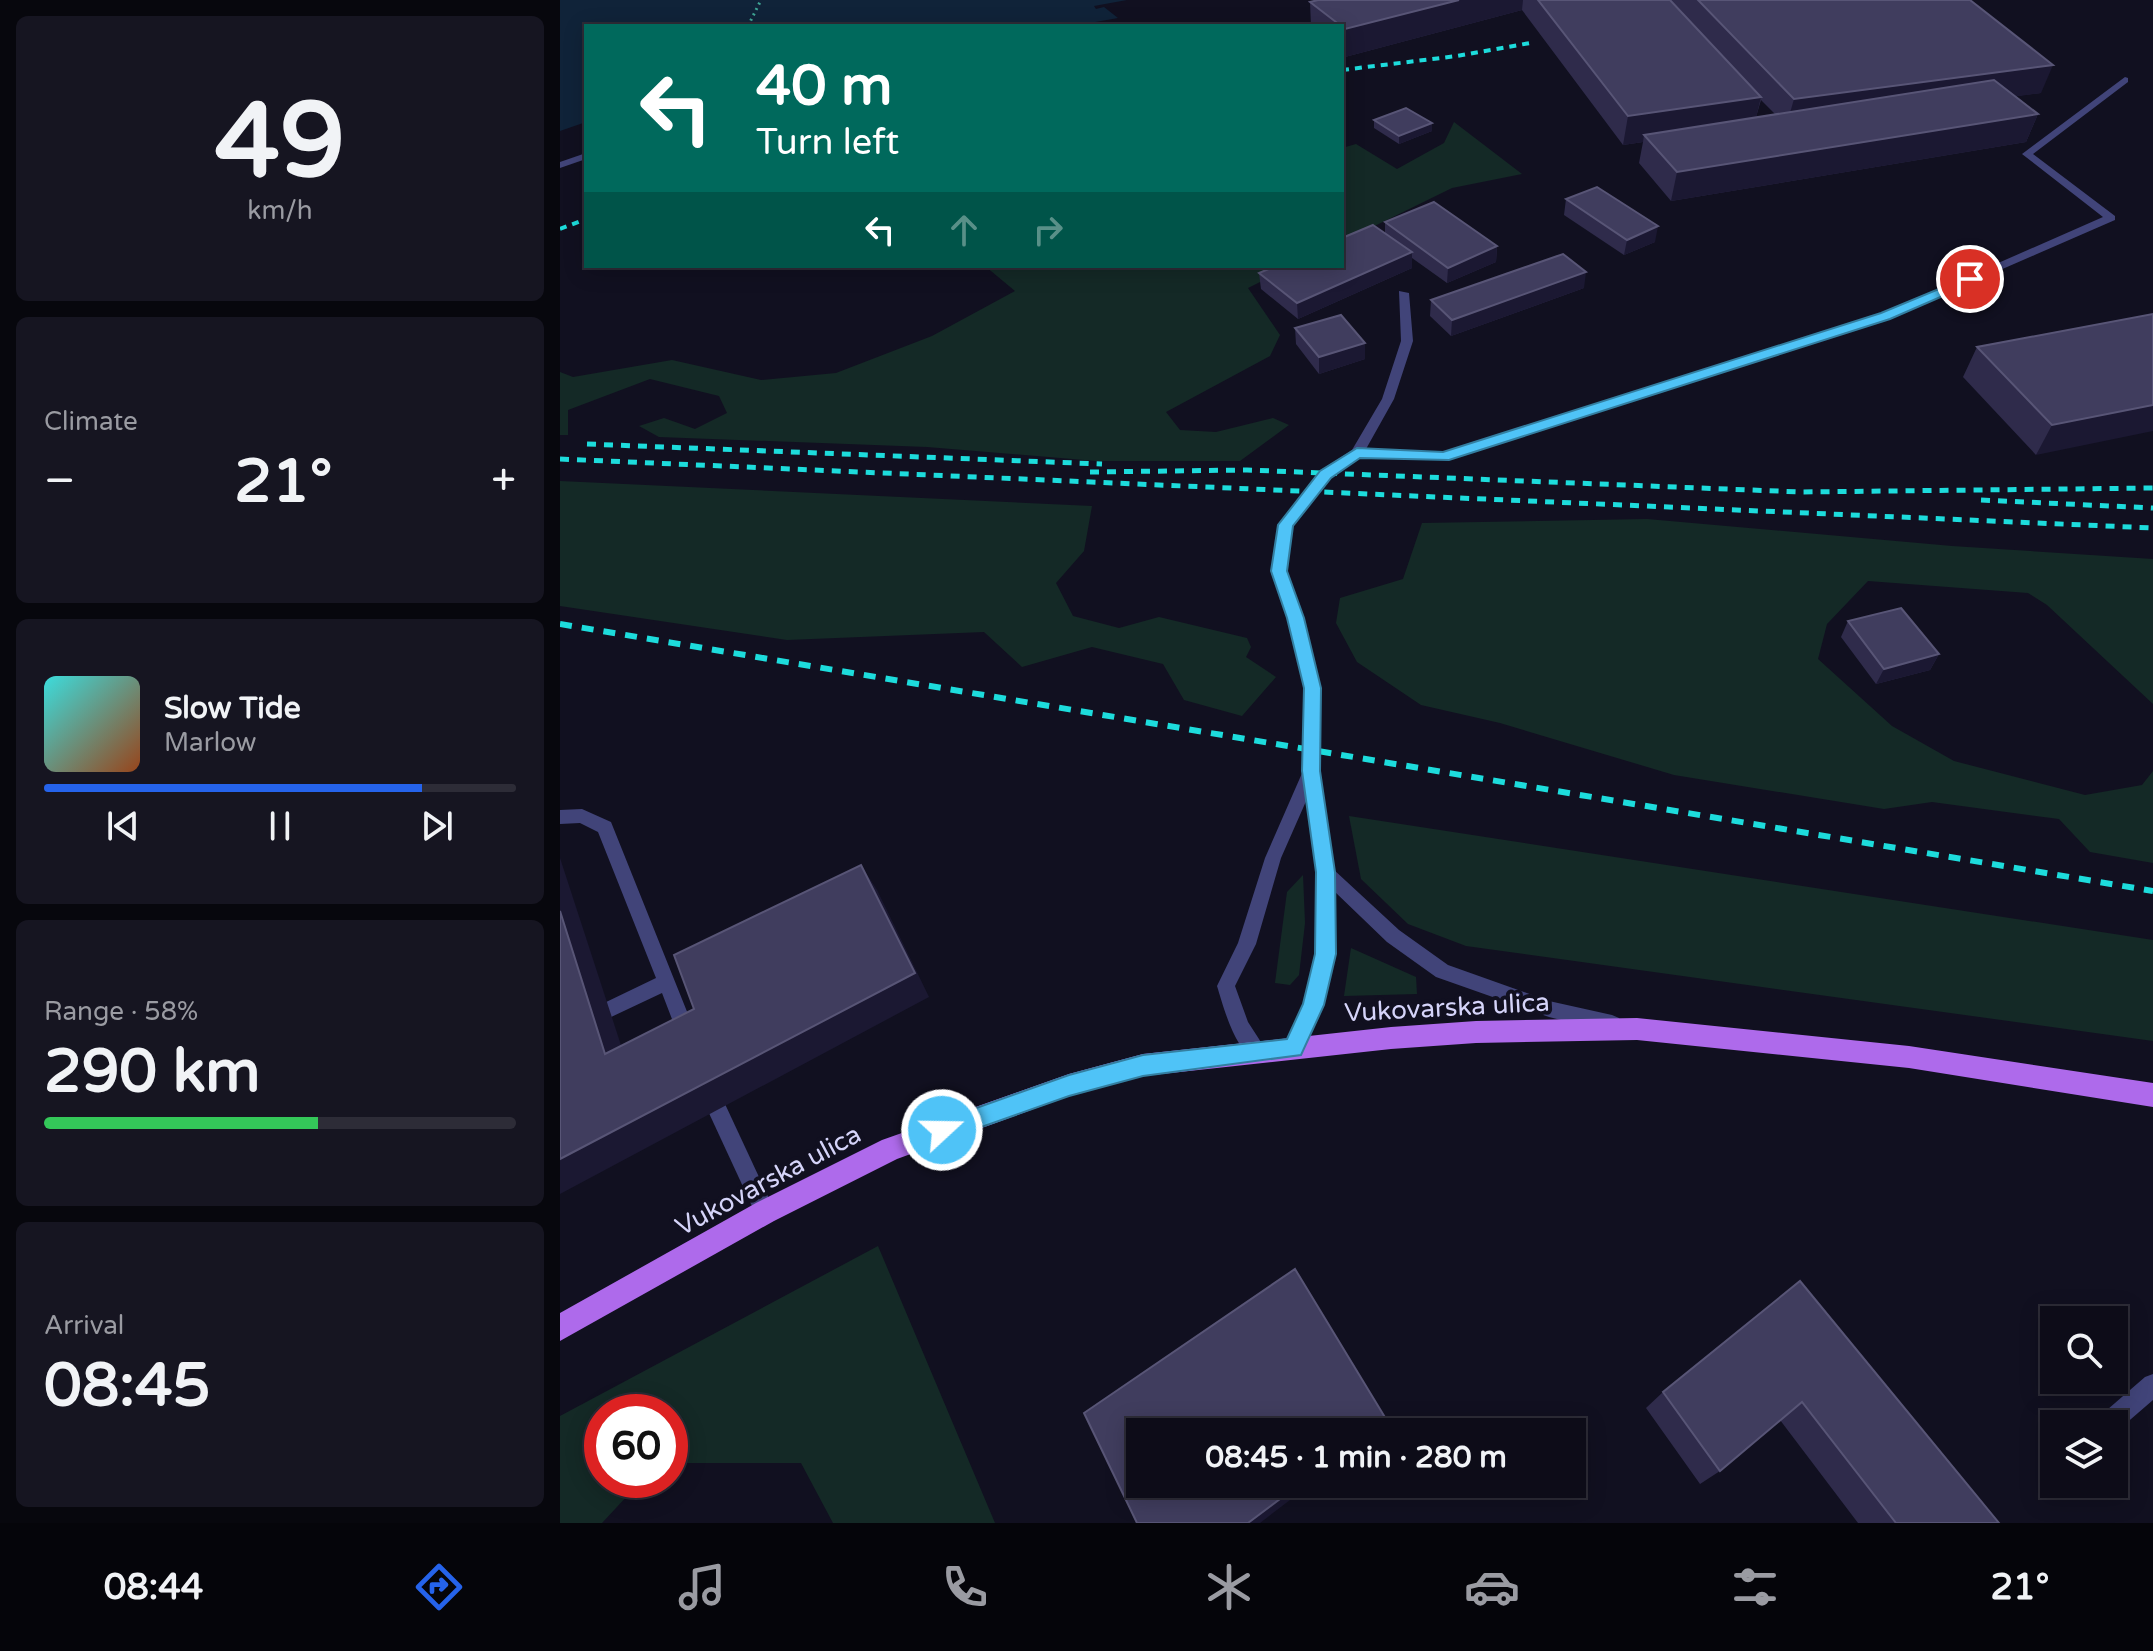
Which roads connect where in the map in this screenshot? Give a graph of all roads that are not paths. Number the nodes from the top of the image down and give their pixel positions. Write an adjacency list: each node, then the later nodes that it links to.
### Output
1 (2125, 80): 5 (street)
2 (584, 157): 3 (street)
3 (560, 165)
4 (1403, 293): 5 (street)
5 (1357, 453): 6 (street)
6 (1311, 771): 8 (street); 14 (street)
7 (560, 817): 9 (street)
8 (1325, 872): 11 (street); 13 (street)
9 (667, 982): 10 (street); 12 (street)
10 (609, 1010)
11 (1637, 1029): 13 (main road, Vukovarska ulica); 15 (main road, Vukovarska ulica)
12 (691, 1045)
13 (1293, 1048): 14 (main road, Vukovarska ulica)
14 (1259, 1053): 17 (main road, Vukovarska ulica)
15 (2153, 1095)
16 (718, 1111): 17 (street)
17 (765, 1212): 18 (main road, Vukovarska ulica)
18 (560, 1328)
19 (2153, 1385): 20 (street)
20 (2124, 1410)

